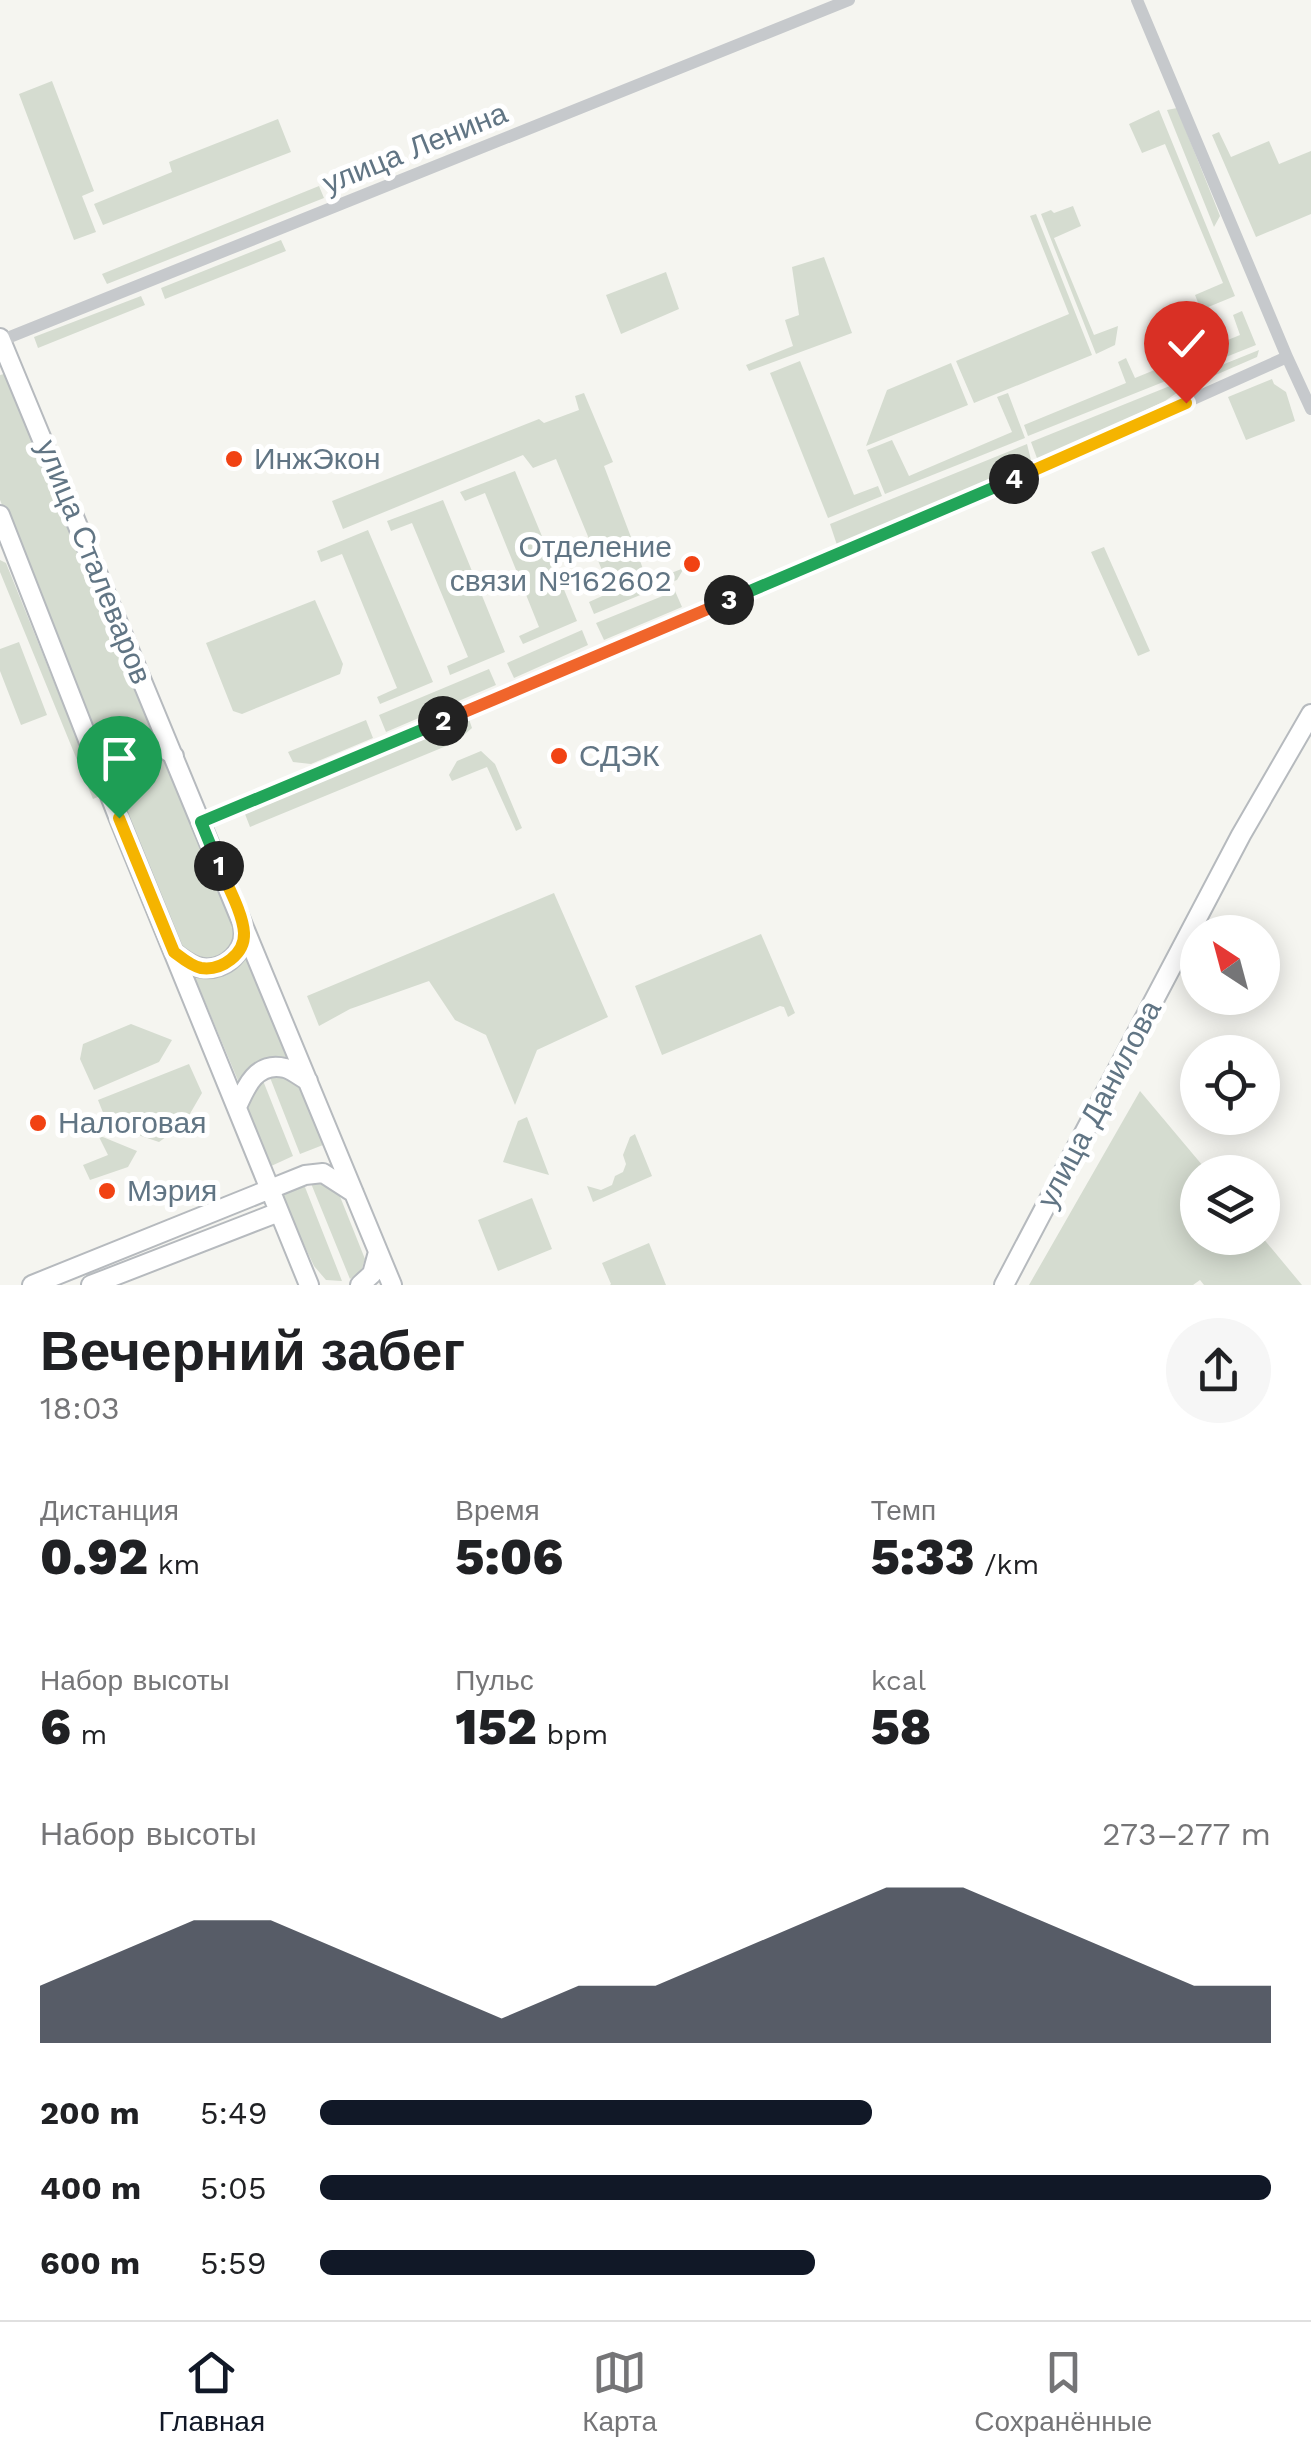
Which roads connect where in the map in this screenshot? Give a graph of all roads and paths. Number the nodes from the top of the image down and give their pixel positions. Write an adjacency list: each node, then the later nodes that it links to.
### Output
1 (849, 0): 3 (street, улица Ленина)
2 (1137, 0): 4 (street)
3 (1, 340): 8 (main road, улица Сталеваров)
4 (1287, 357): 5 (street); 10 (street)
5 (1311, 409)
6 (0, 515): 9 (main road)
7 (1311, 714): 24 (main road, улица Данилова)
8 (174, 756): 9 (main road); 10 (main road, улица Сталеваров)
9 (104, 780): 12 (main road)
10 (201, 822): 11 (main road, улица Сталеваров)
11 (243, 923): 12 (main road); 13 (main road, улица Сталеваров)
12 (174, 952): 14 (main road)
13 (308, 1081): 14 (main road); 16 (main road, улица Сталеваров)
14 (237, 1107): 15 (main road)
15 (270, 1189): 16 (main road); 17 (main road); 20 (main road)
16 (354, 1194): 18 (main road, улица Сталеваров)
17 (278, 1212): 19 (main road); 21 (main road)
18 (378, 1252): 22 (main road); 23 (main road, улица Сталеваров)
19 (311, 1282)
20 (32, 1285)
21 (91, 1285)
22 (360, 1285)
23 (392, 1285)
24 (1004, 1285)

